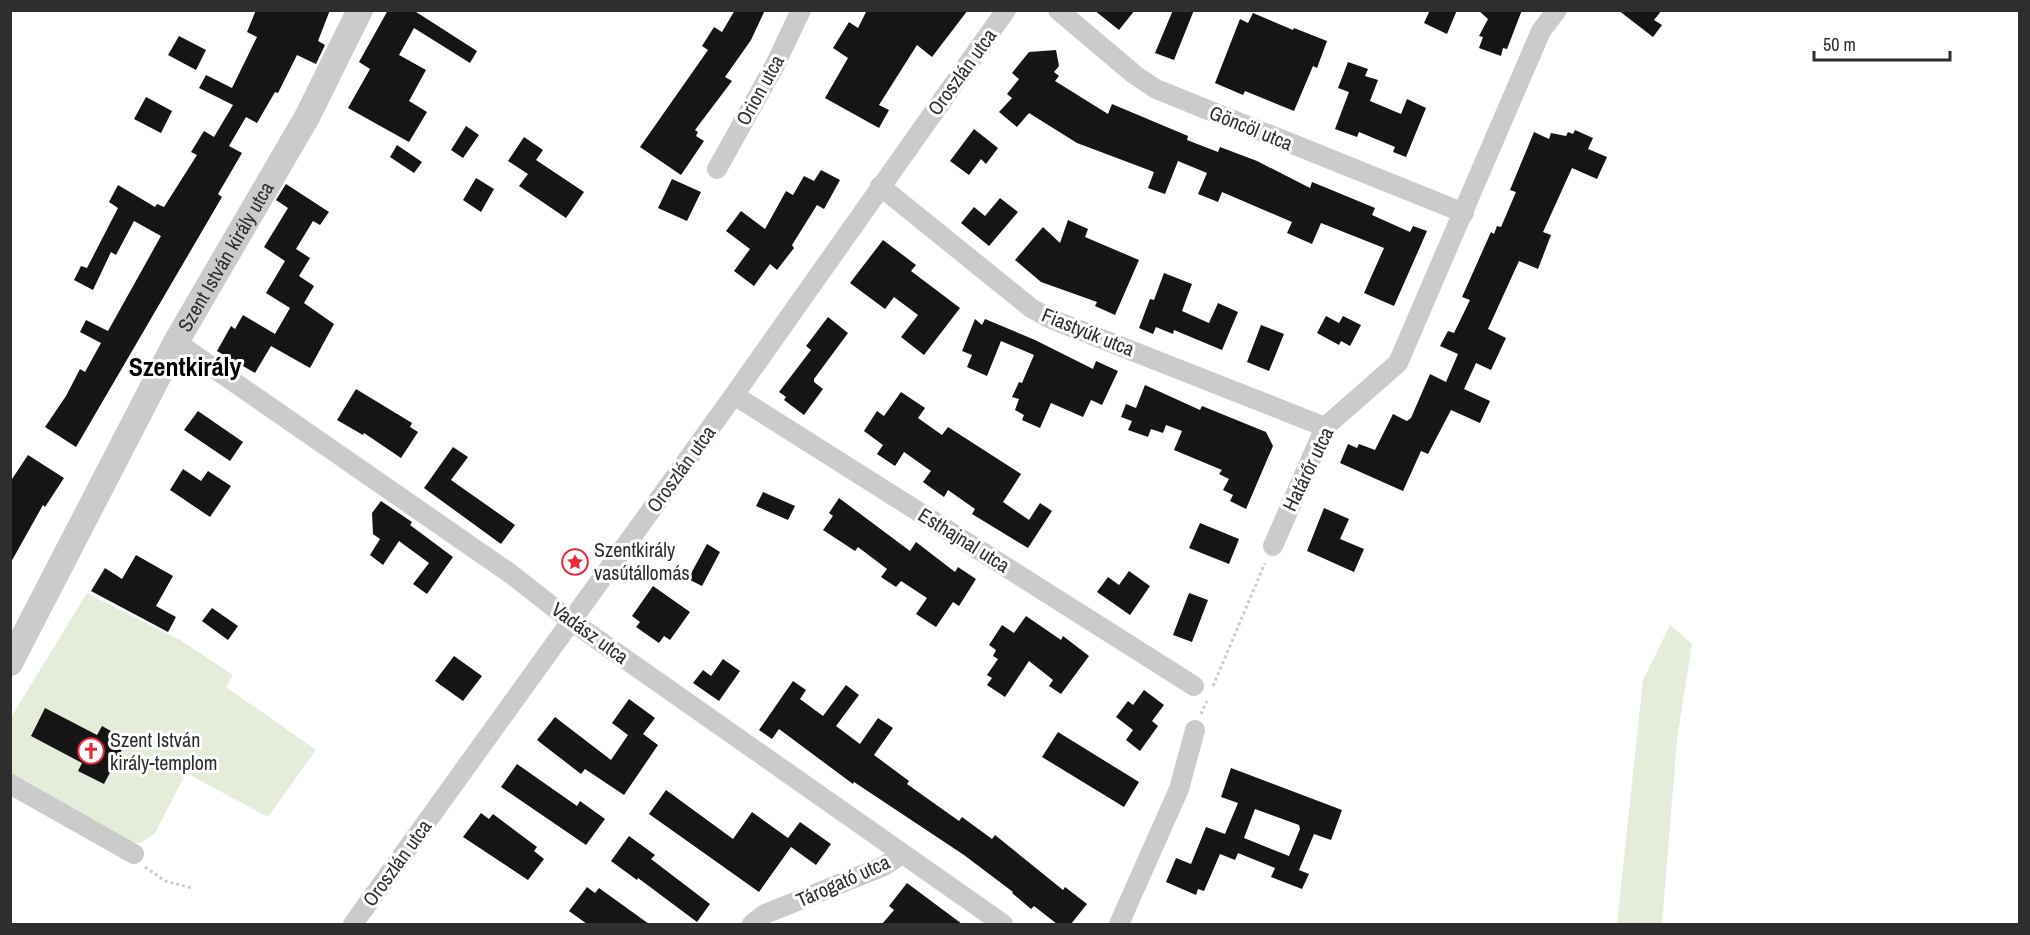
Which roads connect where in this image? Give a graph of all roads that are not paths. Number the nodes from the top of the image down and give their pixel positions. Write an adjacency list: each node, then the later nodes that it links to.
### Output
1 (360, 10): 9 (street, Szent István király utca)
2 (801, 10): 6 (street, Orion utca)
3 (1006, 10): 7 (street, Oroszlán utca)
4 (1058, 10): 8 (street, Göncöl utca)
5 (1557, 10): 8 (street, Határőr utca)
6 (717, 169)
7 (880, 186): 10 (street, Oroszlán utca); 11 (street, Fiastyúk utca)
8 (1464, 213): 11 (street, Határőr utca)
9 (176, 342): 13 (street, Vadász utca); 14 (street, Szent István király utca)
10 (734, 395): 13 (street, Oroszlán utca); 15 (street, Esthajnal utca)
11 (1325, 427): 12 (street, Határőr utca)
12 (1273, 546)
13 (571, 621): 19 (street, Vadász utca); 20 (street, Oroszlán utca)
14 (10, 663)
15 (1194, 686)
16 (1195, 730): 23 (street)
17 (10, 784): 18 (street)
18 (134, 854)
19 (902, 854): 21 (street, Tárogató utca); 22 (street, Vadász utca)
20 (353, 924)
21 (752, 924)
22 (1003, 924)
23 (1119, 924)

